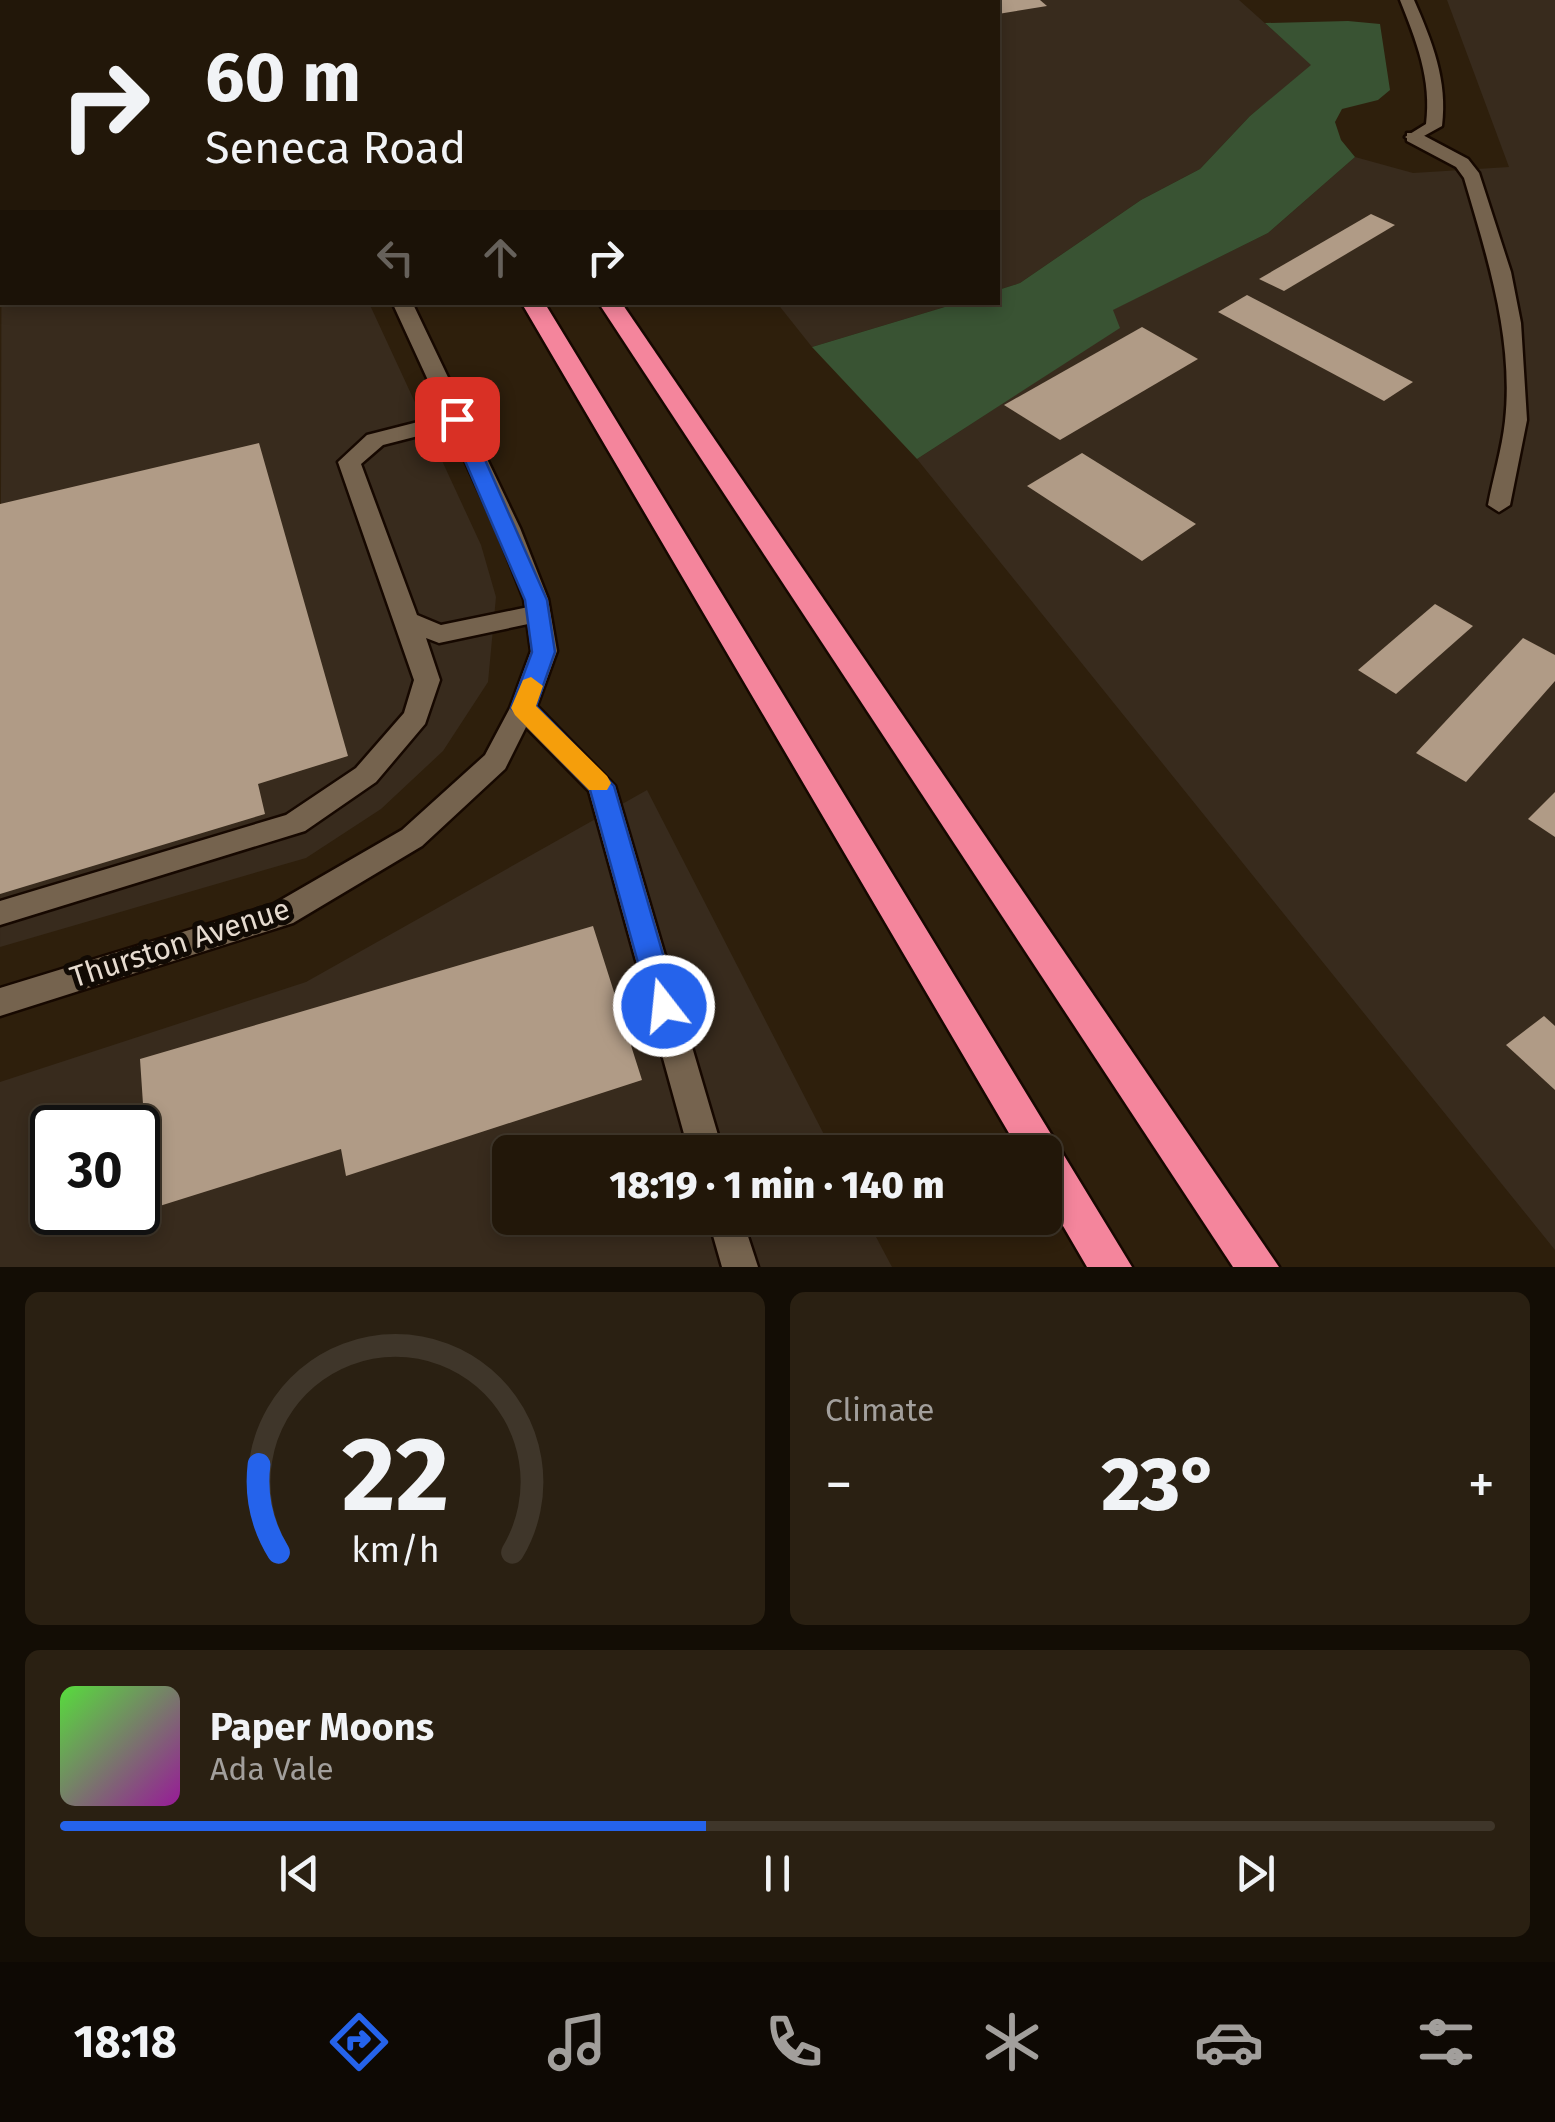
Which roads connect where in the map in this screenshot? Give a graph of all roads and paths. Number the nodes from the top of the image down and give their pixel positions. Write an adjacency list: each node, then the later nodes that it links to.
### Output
1 (1407, 0): 6 (street)
2 (403, 305): 5 (street, Thurston Avenue)
3 (534, 305): 13 (highway)
4 (610, 305): 18 (highway)
5 (457, 419): 7 (street, Thurston Avenue); 8 (street)
6 (1500, 505)
7 (538, 614): 8 (street); 9 (street, Thurston Avenue)
8 (407, 620): 10 (street)
9 (523, 708): 11 (street, Thurston Avenue); 12 (street)
10 (0, 913)
11 (0, 1002)
12 (701, 1135)
13 (1032, 1135)
14 (1062, 1185): 17 (highway)
15 (730, 1235): 16 (street)
16 (740, 1267)
17 (1111, 1267)
18 (1258, 1267)

